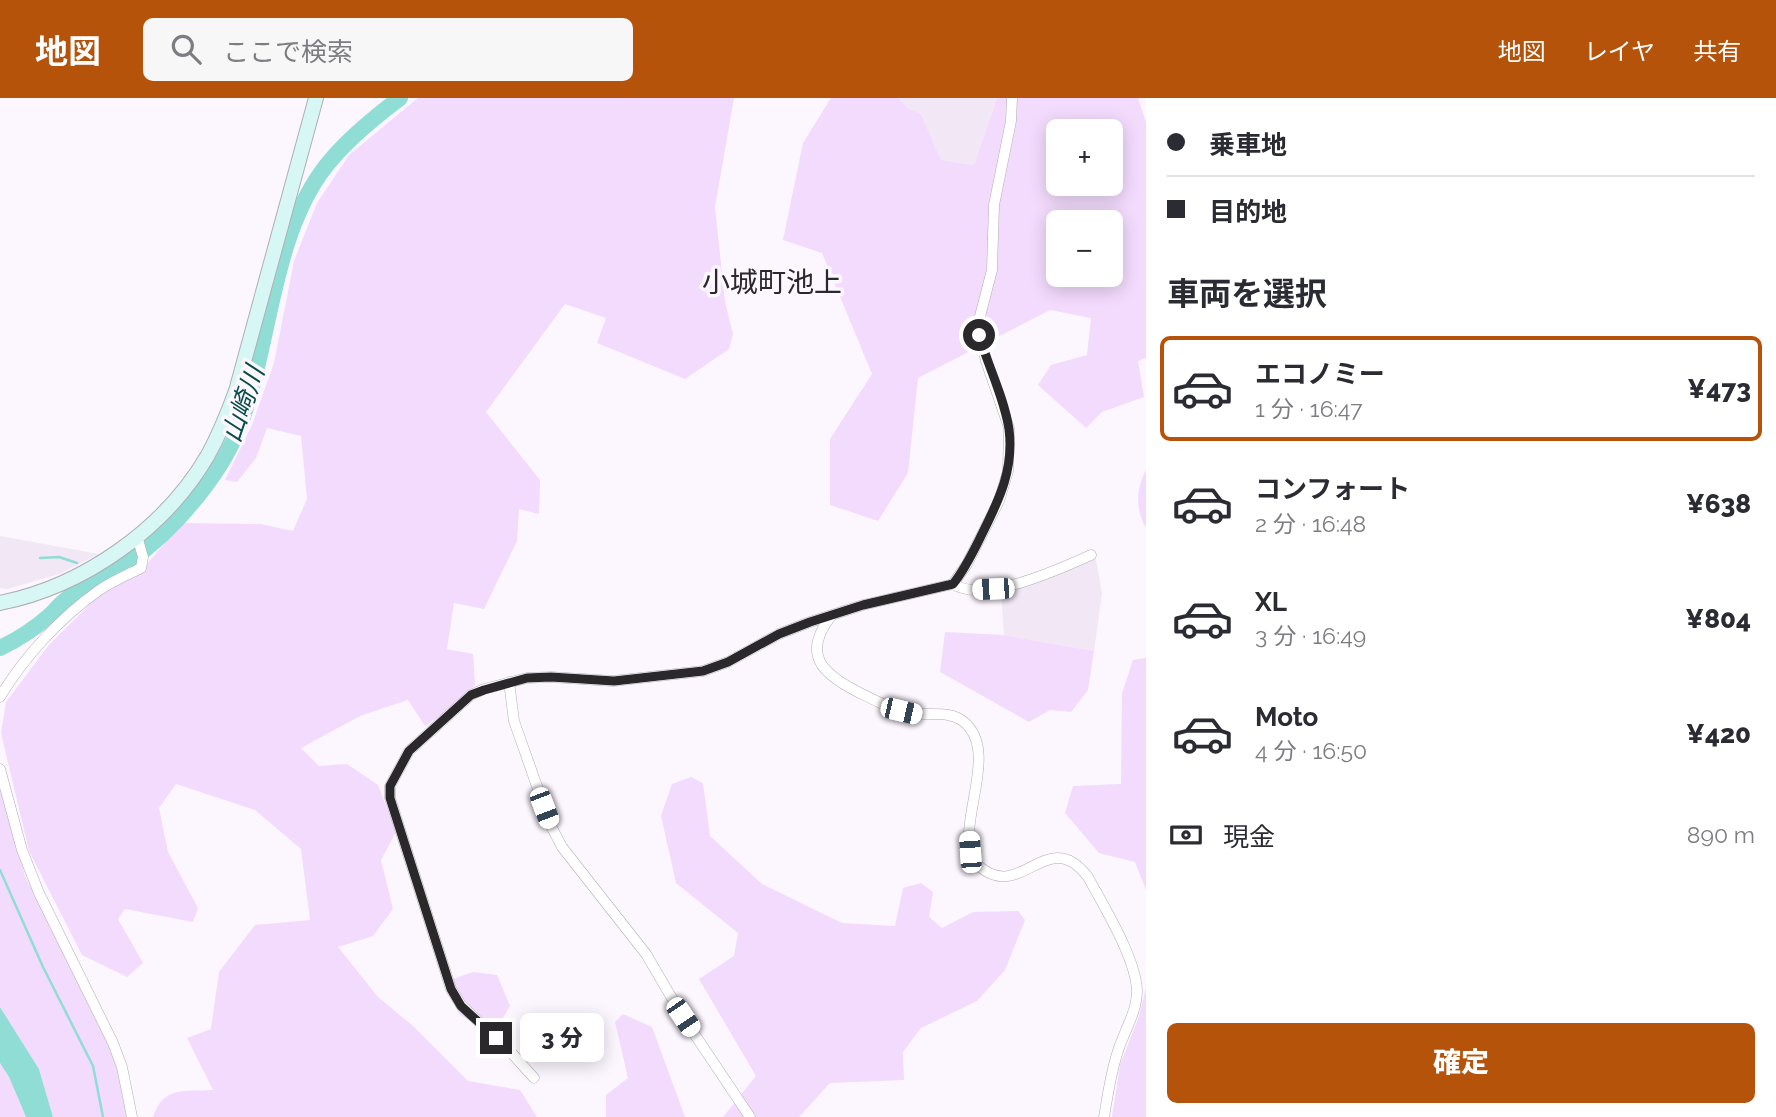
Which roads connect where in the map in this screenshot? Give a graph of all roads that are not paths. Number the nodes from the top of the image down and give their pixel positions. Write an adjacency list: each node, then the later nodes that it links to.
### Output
1 (316, 98): 3 (street)
2 (1012, 98): 5 (street)
3 (138, 540): 6 (street); 9 (street)
4 (1091, 555): 5 (street)
5 (953, 584): 7 (street)
6 (0, 603)
7 (831, 617): 8 (street); 14 (street)
8 (509, 682): 11 (street); 13 (street)
9 (2, 690)
10 (0, 769): 12 (street)
11 (534, 1078)
12 (132, 1117)
13 (750, 1117)
14 (1104, 1117)

